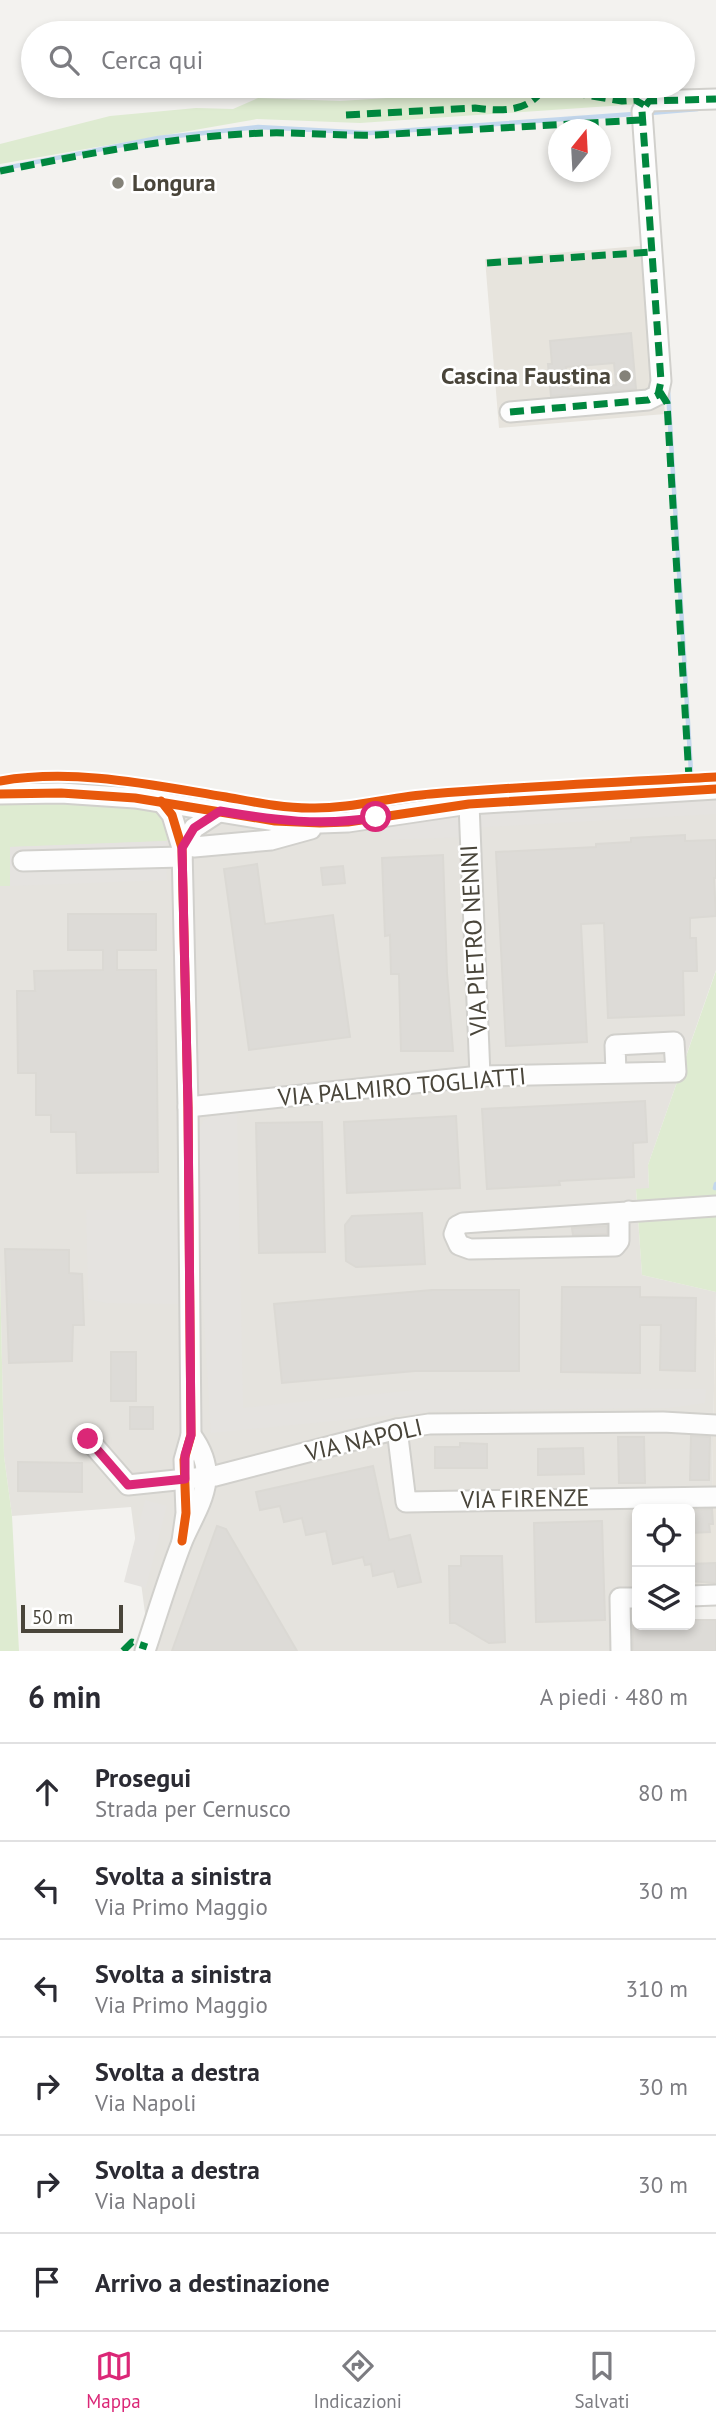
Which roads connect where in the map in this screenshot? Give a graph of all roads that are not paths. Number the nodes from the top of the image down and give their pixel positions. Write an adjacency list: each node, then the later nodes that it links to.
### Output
1 (716, 99): 2 (street)
2 (510, 412)
3 (716, 789): 6 (street)
4 (0, 794): 5 (street)
5 (161, 801): 7 (street); 10 (street)
6 (469, 804): 9 (street); 13 (street, VIA PIETRO NENNI)
7 (188, 805): 8 (street); 10 (street)
8 (220, 811): 9 (street); 10 (street)
9 (334, 823): 10 (street)
10 (186, 842): 11 (street); 14 (street)
11 (23, 861)
12 (616, 1073): 13 (street, VIA PALMIRO TOGLIATTI)
13 (480, 1076): 14 (street, VIA PALMIRO TOGLIATTI)
14 (188, 1107): 21 (street)
15 (716, 1206): 16 (street)
16 (627, 1211): 16 (street)
17 (716, 1410): 18 (street, VIA NAPOLI)
18 (663, 1422): 19 (street, VIA NAPOLI); 20 (street, VIA NAPOLI)
19 (716, 1425)
20 (397, 1429): 23 (street, VIA NAPOLI); 25 (street, VIA FIRENZE)
21 (191, 1435): 23 (street); 24 (street)
22 (88, 1439): 24 (street, VIA NAPOLI)
23 (206, 1476): 24 (street, VIA NAPOLI); 26 (street)
24 (185, 1479): 26 (street)
25 (716, 1497)
26 (182, 1541): 30 (street)
27 (716, 1595): 28 (street)
28 (695, 1596)
29 (632, 1598): 31 (street)
30 (145, 1651)
31 (621, 1651)

